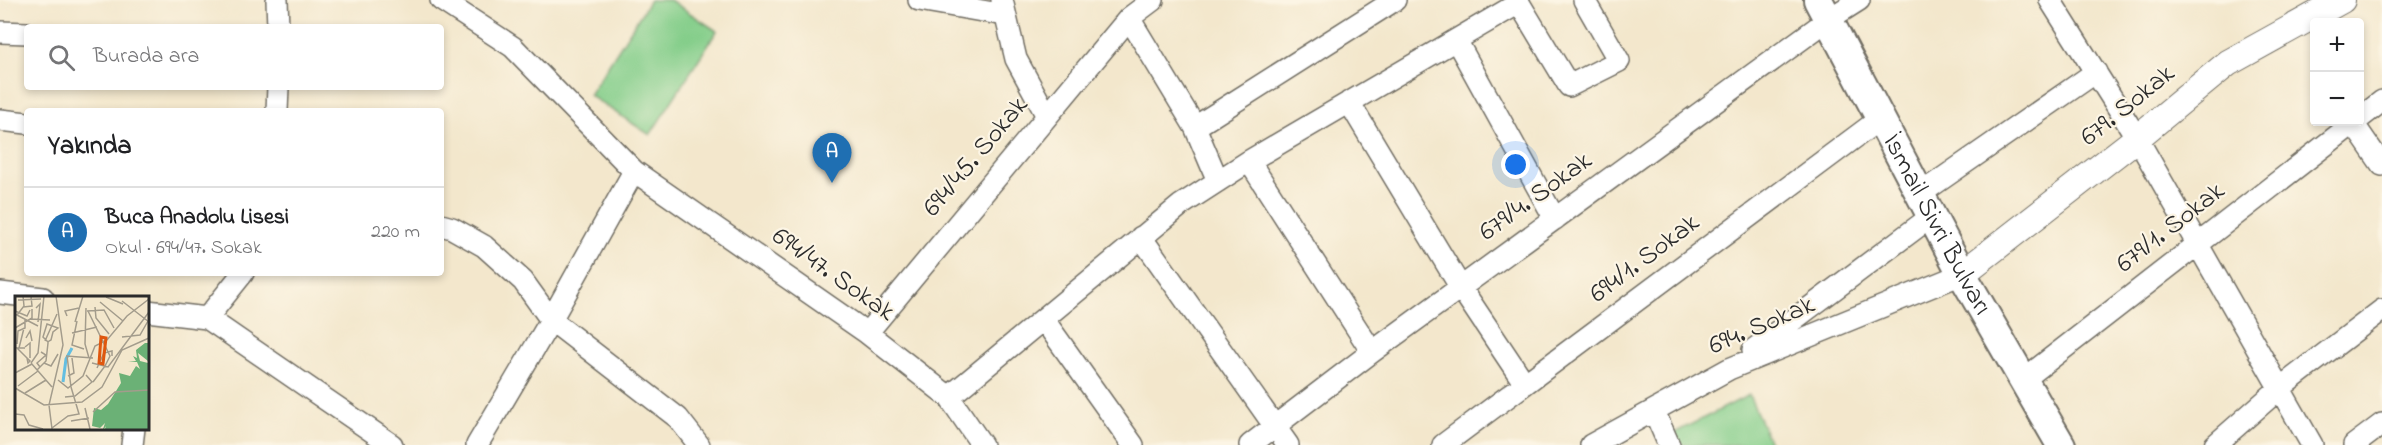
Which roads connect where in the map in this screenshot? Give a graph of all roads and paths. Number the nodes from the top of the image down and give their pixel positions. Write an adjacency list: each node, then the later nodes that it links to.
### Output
1 (277, 0): 13 (street)
2 (441, 0): 33 (street, 694/47. Sokak)
3 (920, 0): 10 (street)
4 (1153, 0): 12 (street, 694/45. Sokak)
5 (1395, 0): 29 (street)
6 (1584, 0): 16 (street)
7 (1859, 0): 11 (street, 679/4. Sokak)
8 (2050, 0): 17 (street)
9 (2338, 1): 30 (street, 679. Sokak)
10 (1003, 8): 23 (street)
11 (1824, 9): 24 (main road, İsmail Sivri Bulvarı); 36 (street, 679/4. Sokak)
12 (1129, 18): 23 (street, 694/45. Sokak); 29 (street)
13 (278, 24)
14 (0, 32): 15 (street)
15 (24, 33)
16 (1456, 40): 20 (street); 36 (street)
17 (2096, 72): 30 (street); 35 (street)
18 (278, 90): 21 (street)
19 (2382, 101): 22 (street, 679/1. Sokak)
20 (1349, 102): 31 (street); 42 (street)
21 (277, 108)
22 (2364, 115)
23 (1047, 116): 50 (street, 694/45. Sokak)
24 (1881, 118): 35 (main road, İsmail Sivri Bulvarı); 54 (street, 694/1. Sokak)
25 (0, 120): 26 (street)
26 (24, 123)
27 (2349, 126): 39 (street, 679/1. Sokak)
28 (2359, 126): 32 (street)
29 (1195, 127): 34 (street)
30 (2137, 138): 39 (street); 40 (street, 679. Sokak)
31 (1249, 161): 34 (street); 51 (street)
32 (2382, 165)
33 (634, 171): 48 (street); 50 (street, 694/47. Sokak)
34 (1218, 181): 38 (street)
35 (1926, 205): 40 (main road, İsmail Sivri Bulvarı); 52 (street)
36 (1555, 219): 42 (street, 679/4. Sokak)
37 (444, 226): 48 (street)
38 (1141, 237): 49 (street); 59 (street)
39 (2197, 243): 53 (street, 679/1. Sokak); 55 (street)
40 (1962, 274): 52 (street, 694. Sokak); 53 (main road, İsmail Sivri Bulvarı)
41 (241, 276): 47 (street)
42 (1461, 288): 51 (street, 679/4. Sokak); 54 (street)
43 (0, 293): 44 (street)
44 (26, 296)
45 (2382, 310): 55 (street)
46 (148, 313): 47 (street)
47 (207, 318): 62 (street)
48 (551, 320): 63 (street); 64 (street)
49 (1044, 320): 56 (street); 66 (street)
50 (867, 333): 56 (street, 694/47. Sokak)
51 (1372, 352): 59 (street, 679/4. Sokak)
52 (1729, 369): 57 (street, 694. Sokak)
53 (2023, 380): 72 (main road, İsmail Sivri Bulvarı)
54 (1524, 384): 69 (street, 694/1. Sokak)
55 (2280, 388): 73 (street); 74 (street)
56 (949, 397): 65 (street, 694/47. Sokak)
57 (1654, 411): 70 (street, 694. Sokak); 71 (street)
58 (2382, 424): 75 (street)
59 (1273, 426): 67 (street, 679/4. Sokak); 68 (street)
60 (134, 430): 61 (street)
61 (132, 445)
62 (392, 445)
63 (477, 445)
64 (699, 445)
65 (982, 445)
66 (1133, 445)
67 (1250, 445)
68 (1288, 445)
69 (1443, 445)
70 (1591, 445)
71 (1669, 445)
72 (2061, 445)
73 (2215, 445)
74 (2312, 445)
75 (2354, 445)

